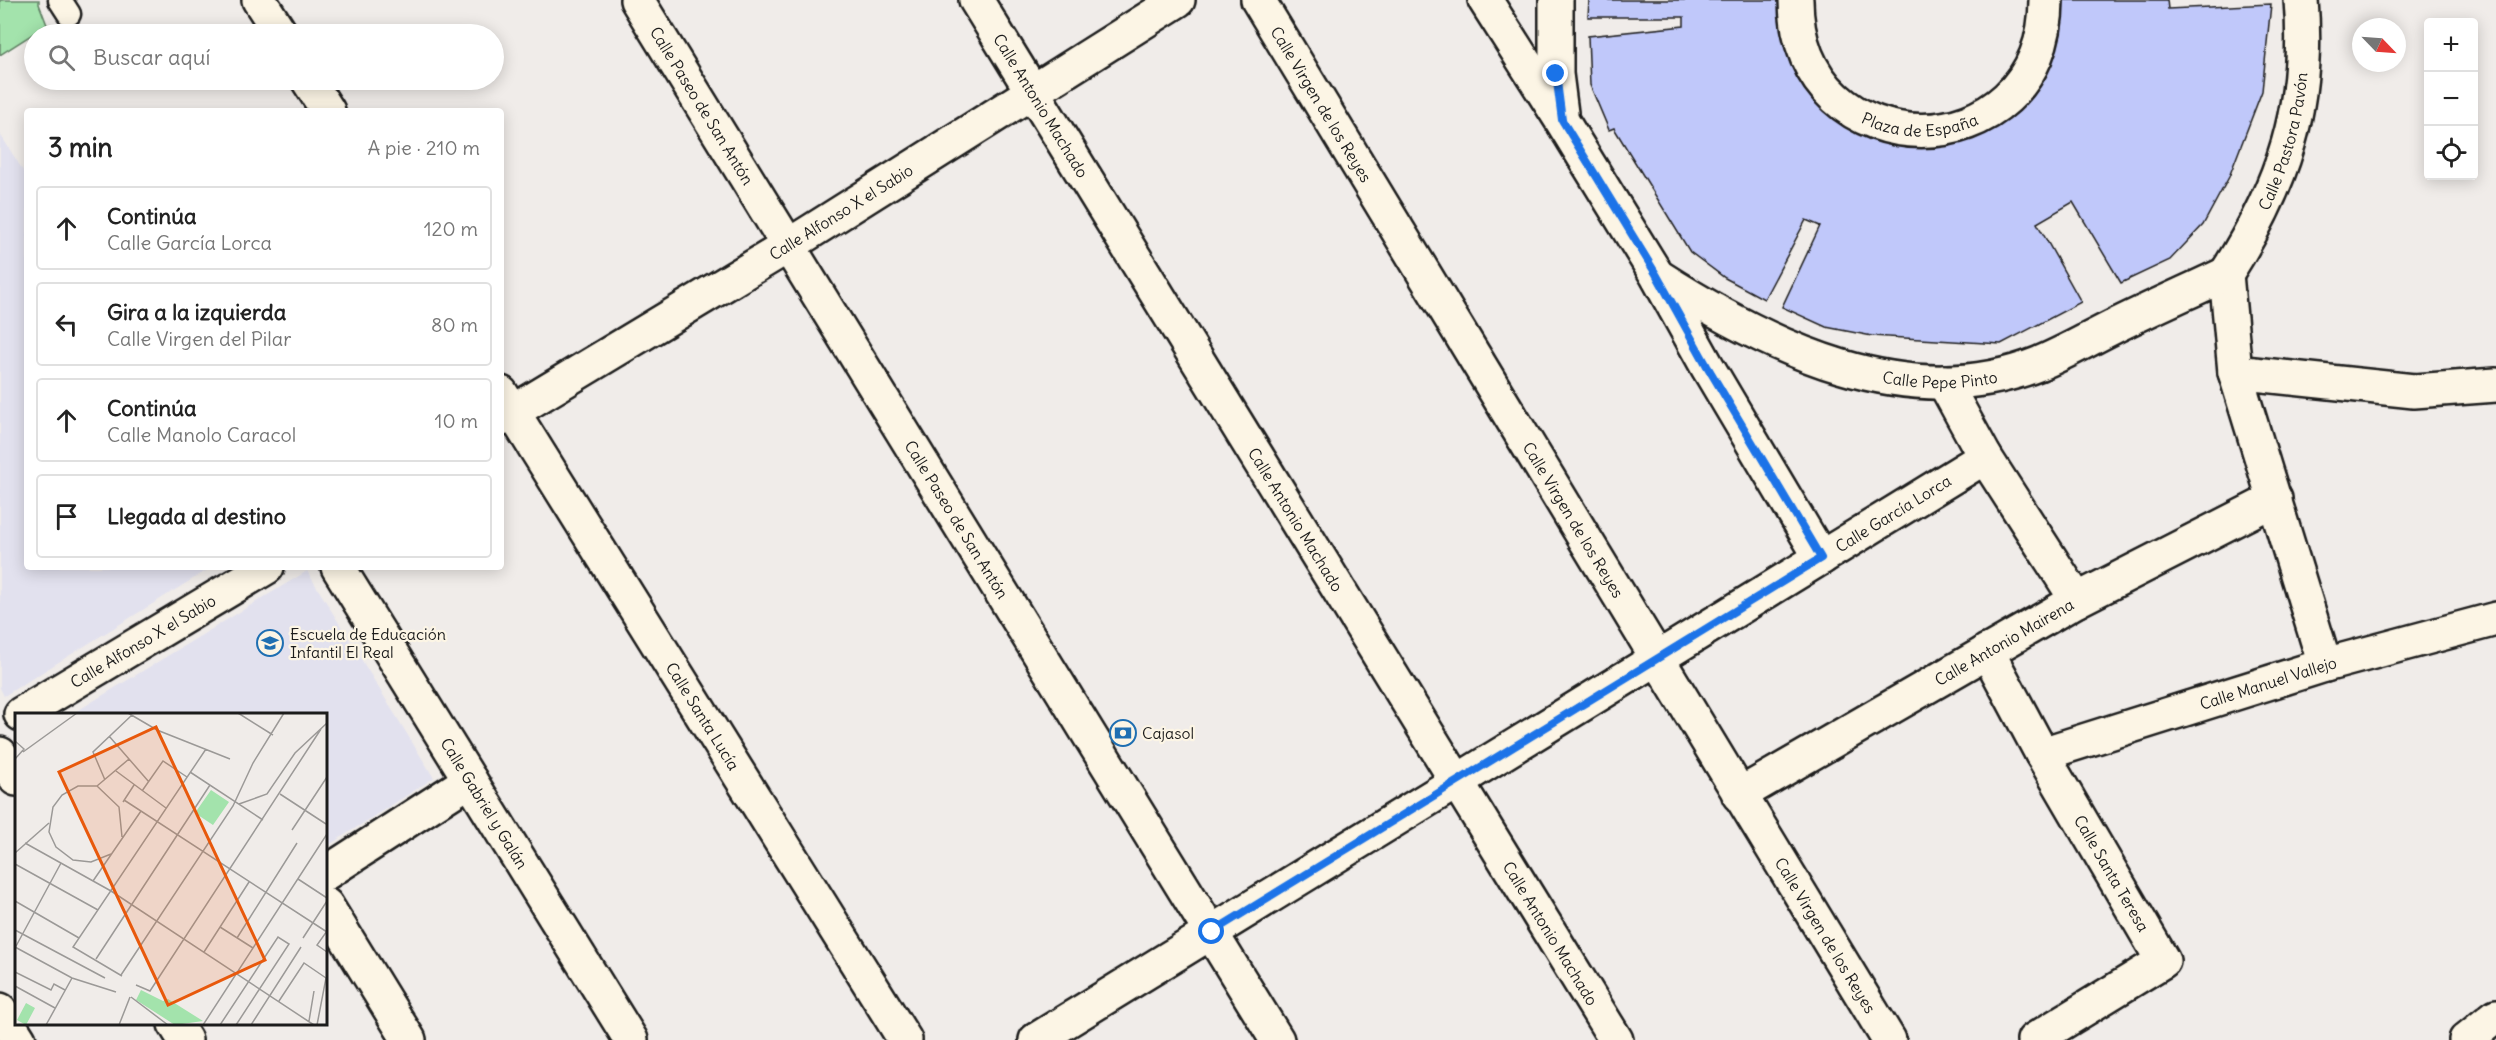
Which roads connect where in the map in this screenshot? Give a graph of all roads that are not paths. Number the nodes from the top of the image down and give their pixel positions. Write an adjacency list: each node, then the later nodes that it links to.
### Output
1 (260, 0): 11 (street)
2 (637, 0): 16 (street, Calle Paseo de San Antón)
3 (976, 0): 13 (street, Calle Antonio Machado)
4 (1178, 0): 13 (street, Calle Alfonso X el Sabio)
5 (1258, 0): 31 (street, Calle Virgen de los Reyes)
6 (1485, 0): 15 (street)
7 (1556, 0): 15 (street)
8 (1796, 0): 9 (street, Plaza de España)
9 (2046, 0)
10 (2301, 0): 18 (street, Calle Pastora Pavón)
11 (275, 24)
12 (314, 90): 14 (street)
13 (1033, 91): 16 (street, Calle Alfonso X el Sabio); 40 (street, Calle Antonio Machado)
14 (326, 108)
15 (1562, 120): 17 (street)
16 (788, 246): 22 (street, Calle Alfonso X el Sabio); 44 (street, Calle Paseo de San Antón)
17 (1656, 274): 20 (street, Calle Pepe Pinto); 25 (street)
18 (2226, 274): 19 (street); 20 (street, Calle Pepe Pinto)
19 (2235, 372): 21 (street); 24 (street)
20 (1944, 382): 23 (street)
21 (2496, 385)
22 (505, 408): 52 (street, Calle Santa Lucía)
23 (1985, 458): 25 (street, Calle García Lorca); 28 (street)
24 (2275, 500): 28 (street, Calle Antonio Mairena); 32 (street)
25 (1821, 558): 31 (street, Calle García Lorca)
26 (262, 570): 33 (street, Calle Alfonso X el Sabio)
27 (340, 570): 39 (street, Calle Gabriel y Galán)
28 (2077, 600): 30 (street, Calle Antonio Mairena)
29 (2496, 619): 32 (street, Calle Manuel Vallejo)
30 (1987, 651): 37 (street, Calle Santa Teresa); 41 (street, Calle Antonio Mairena)
31 (1656, 659): 40 (street, Calle García Lorca); 41 (street, Calle Virgen de los Reyes)
32 (2325, 665): 37 (street, Calle Manuel Vallejo)
33 (23, 713)
34 (15, 718): 35 (street)
35 (0, 727)
36 (0, 754): 38 (street)
37 (2042, 754): 57 (street, Calle Santa Teresa)
38 (15, 777)
39 (470, 780): 42 (street); 51 (street, Calle Gabriel y Galán)
40 (1457, 781): 44 (street, Calle García Lorca); 55 (street, Calle Antonio Machado)
41 (1739, 795): 56 (street, Calle Virgen de los Reyes)
42 (327, 872)
43 (327, 907): 50 (street)
44 (1212, 932): 53 (street, Calle García Lorca); 54 (street, Calle Paseo de San Antón)
45 (0, 1010): 48 (street)
46 (2496, 1016): 58 (street)
47 (176, 1025): 49 (street)
48 (18, 1040)
49 (185, 1040)
50 (409, 1040)
51 (631, 1040)
52 (906, 1040)
53 (1036, 1040)
54 (1277, 1040)
55 (1616, 1040)
56 (1889, 1040)
57 (2034, 1040)
58 (2466, 1040)

